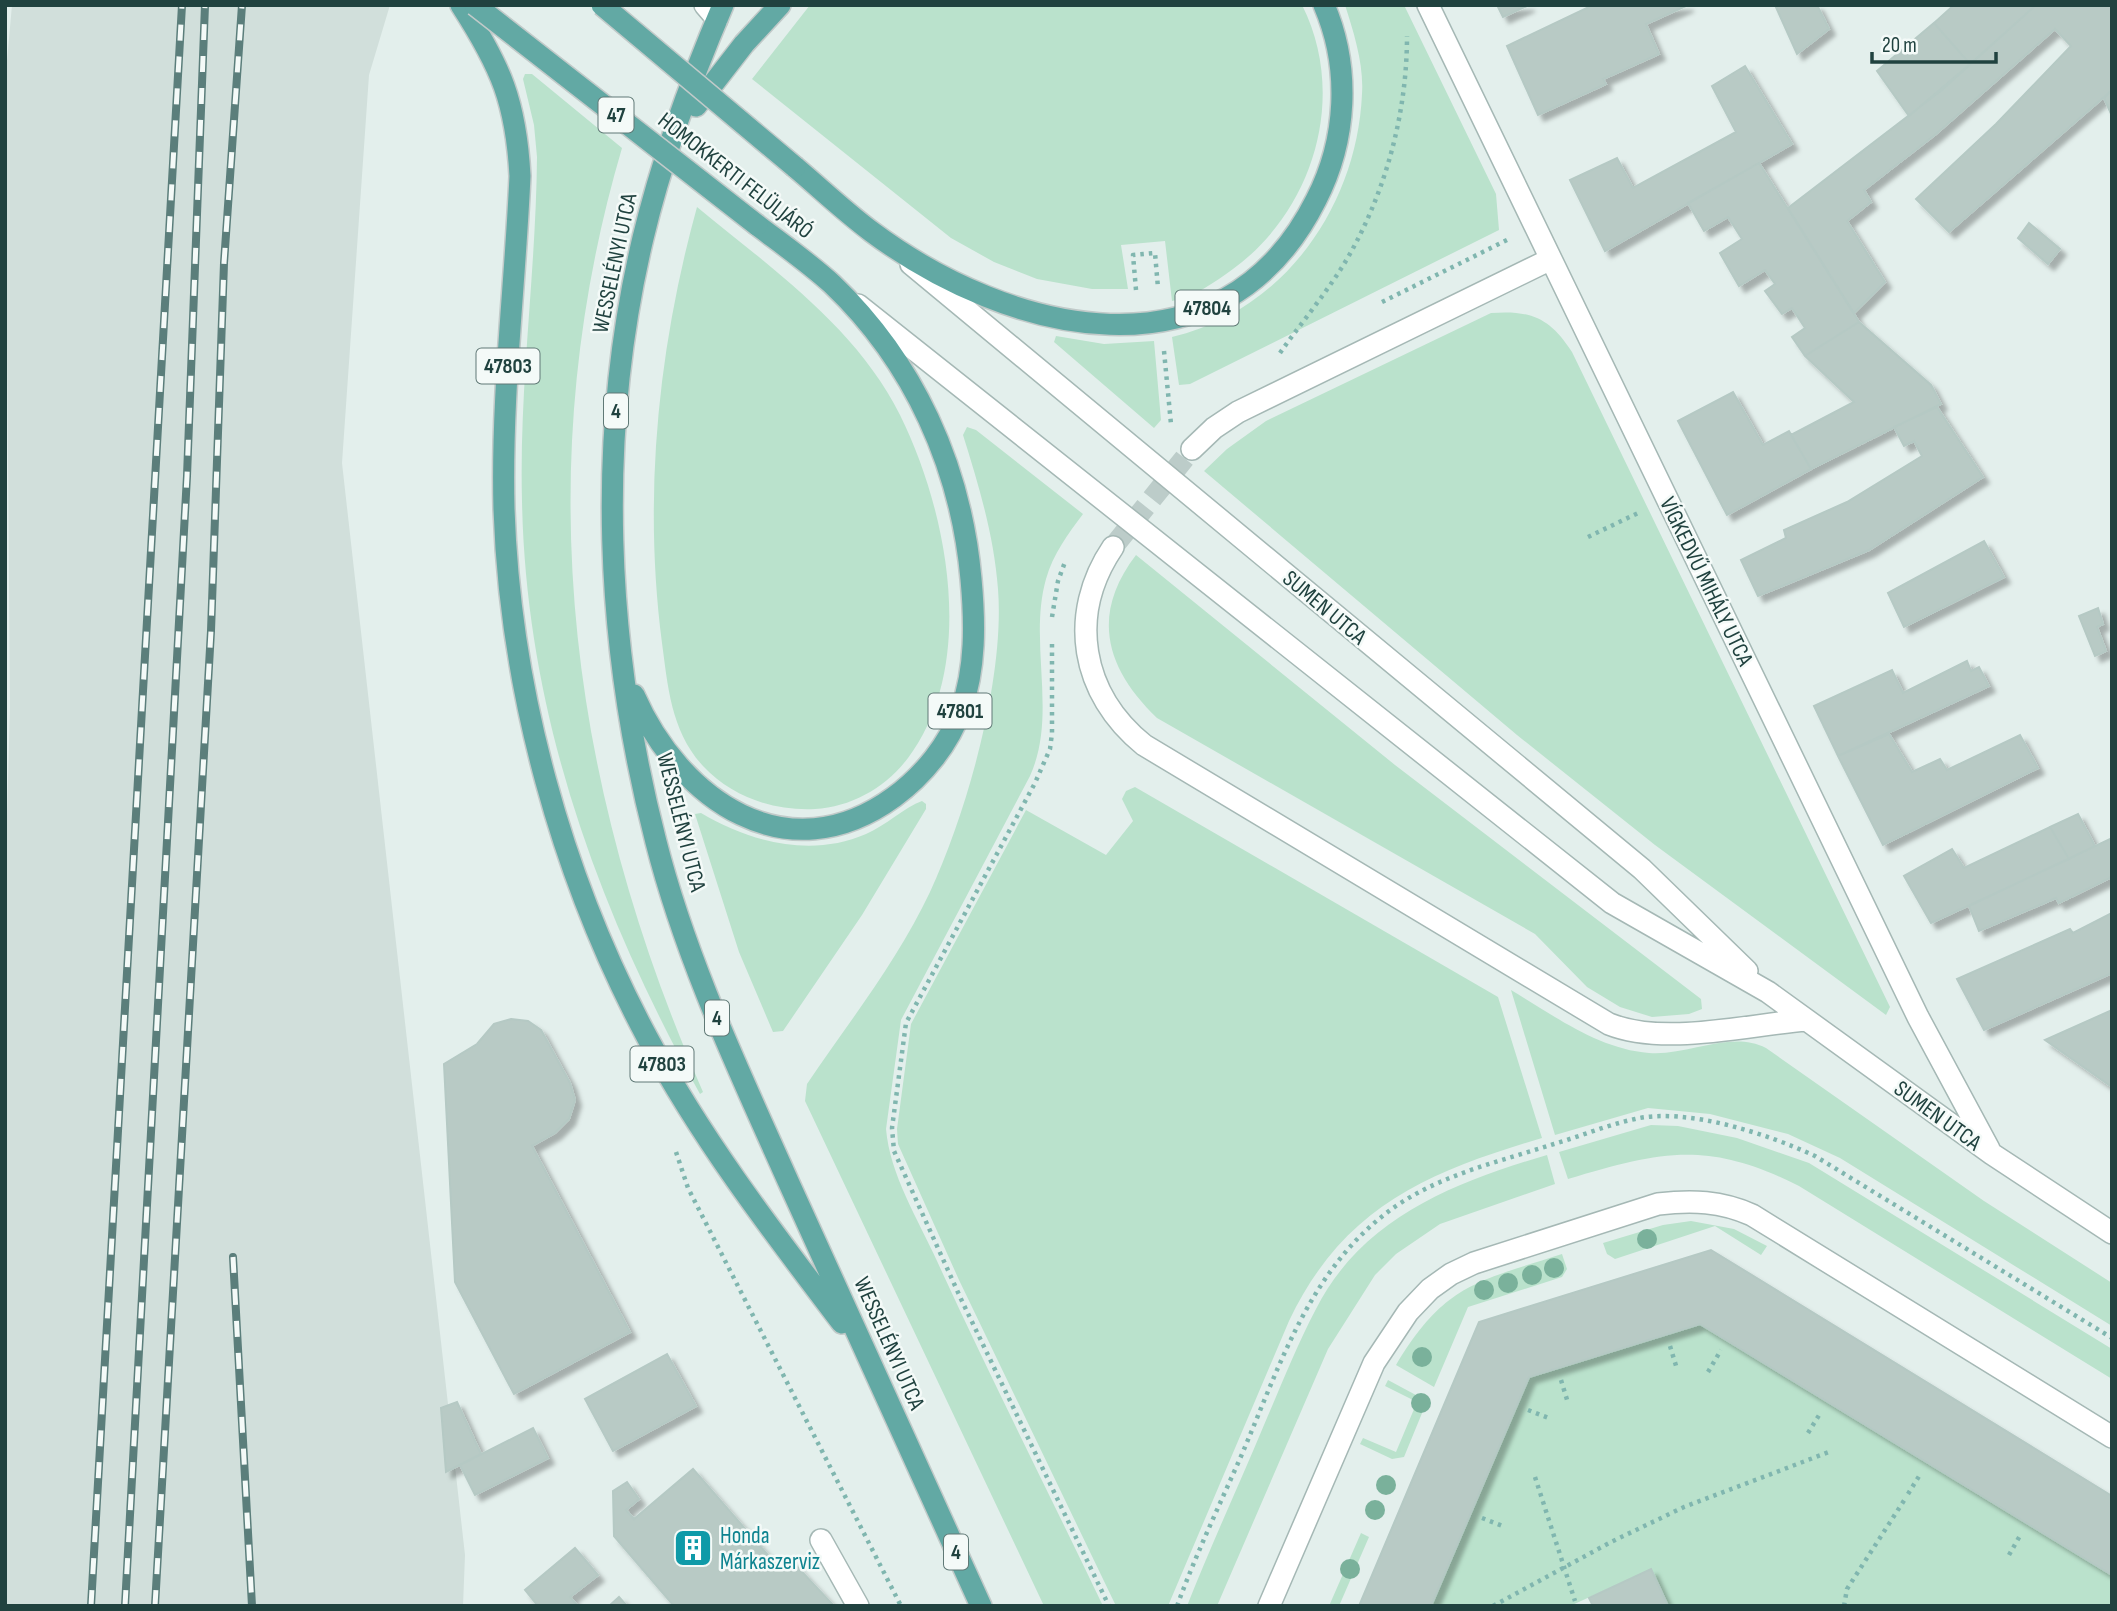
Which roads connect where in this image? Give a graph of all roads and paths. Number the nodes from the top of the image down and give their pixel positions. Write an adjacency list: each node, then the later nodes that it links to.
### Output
1 (461, 5): 34 (main road, 47803)
2 (475, 5): 12 (main road, HOMOKKERTI FELÜLJÁRÓ / 47, bridge)
3 (602, 5): 10 (main road, HOMOKKERTI FELÜLJÁRÓ, bridge)
4 (780, 5): 9 (main road)
5 (1324, 5): 10 (main road, 47804)
6 (1428, 5): 11 (street, VÍGKEDVŰ MIHÁLY UTCA)
7 (715, 10): 9 (main road, WESSELÉNYI UTCA / 4)
8 (1407, 30): 16 (path)
9 (666, 159): 25 (main road, WESSELÉNYI UTCA / 4)
10 (872, 232): 26 (street, SUMEN UTCA)
11 (1551, 259): 18 (street); 19 (street, VÍGKEDVŰ MIHÁLY UTCA)
12 (832, 284): 25 (main road, 47801); 26 (street, SUMEN UTCA)
13 (1159, 296): 14 (path)
14 (1137, 298)
15 (1164, 347): 17 (path)
16 (1280, 353)
17 (1171, 424)
18 (1192, 449)
19 (1667, 499): 20 (path); 29 (street, VÍGKEDVŰ MIHÁLY UTCA)
20 (1588, 537)
21 (1113, 547): 27 (street)
22 (1067, 559): 23 (path)
23 (1052, 624)
24 (1052, 634): 57 (path)
25 (622, 667): 34 (main road, WESSELÉNYI UTCA / 4)
26 (1768, 992): 27 (street, SUMEN UTCA)
27 (1806, 1020): 29 (street, SUMEN UTCA)
28 (673, 1146): 55 (path)
29 (1992, 1154): 30 (street, SUMEN UTCA)
30 (2112, 1233)
31 (2112, 1338): 58 (path)
32 (1670, 1346): 35 (path)
33 (1721, 1350): 36 (path)
34 (864, 1351): 56 (main road, WESSELÉNYI UTCA / 4)
35 (1677, 1369)
36 (1708, 1372)
37 (1561, 1380): 38 (path)
38 (1568, 1403)
39 (1528, 1410): 41 (path)
40 (1821, 1412): 42 (path)
41 (1550, 1419)
42 (1808, 1433)
43 (2112, 1437): 59 (street)
44 (1829, 1452): 52 (path)
45 (1921, 1473): 61 (path)
46 (1535, 1477): 52 (path)
47 (1482, 1518): 48 (path)
48 (1505, 1527)
49 (2021, 1534): 51 (path)
50 (821, 1540): 54 (street)
51 (2009, 1555)
52 (1564, 1567): 53 (path); 60 (path)
53 (1576, 1601)
54 (858, 1606)
55 (901, 1606)
56 (981, 1606)
57 (1109, 1606)
58 (1177, 1606)
59 (1269, 1606)
60 (1493, 1606)
61 (1844, 1606)

